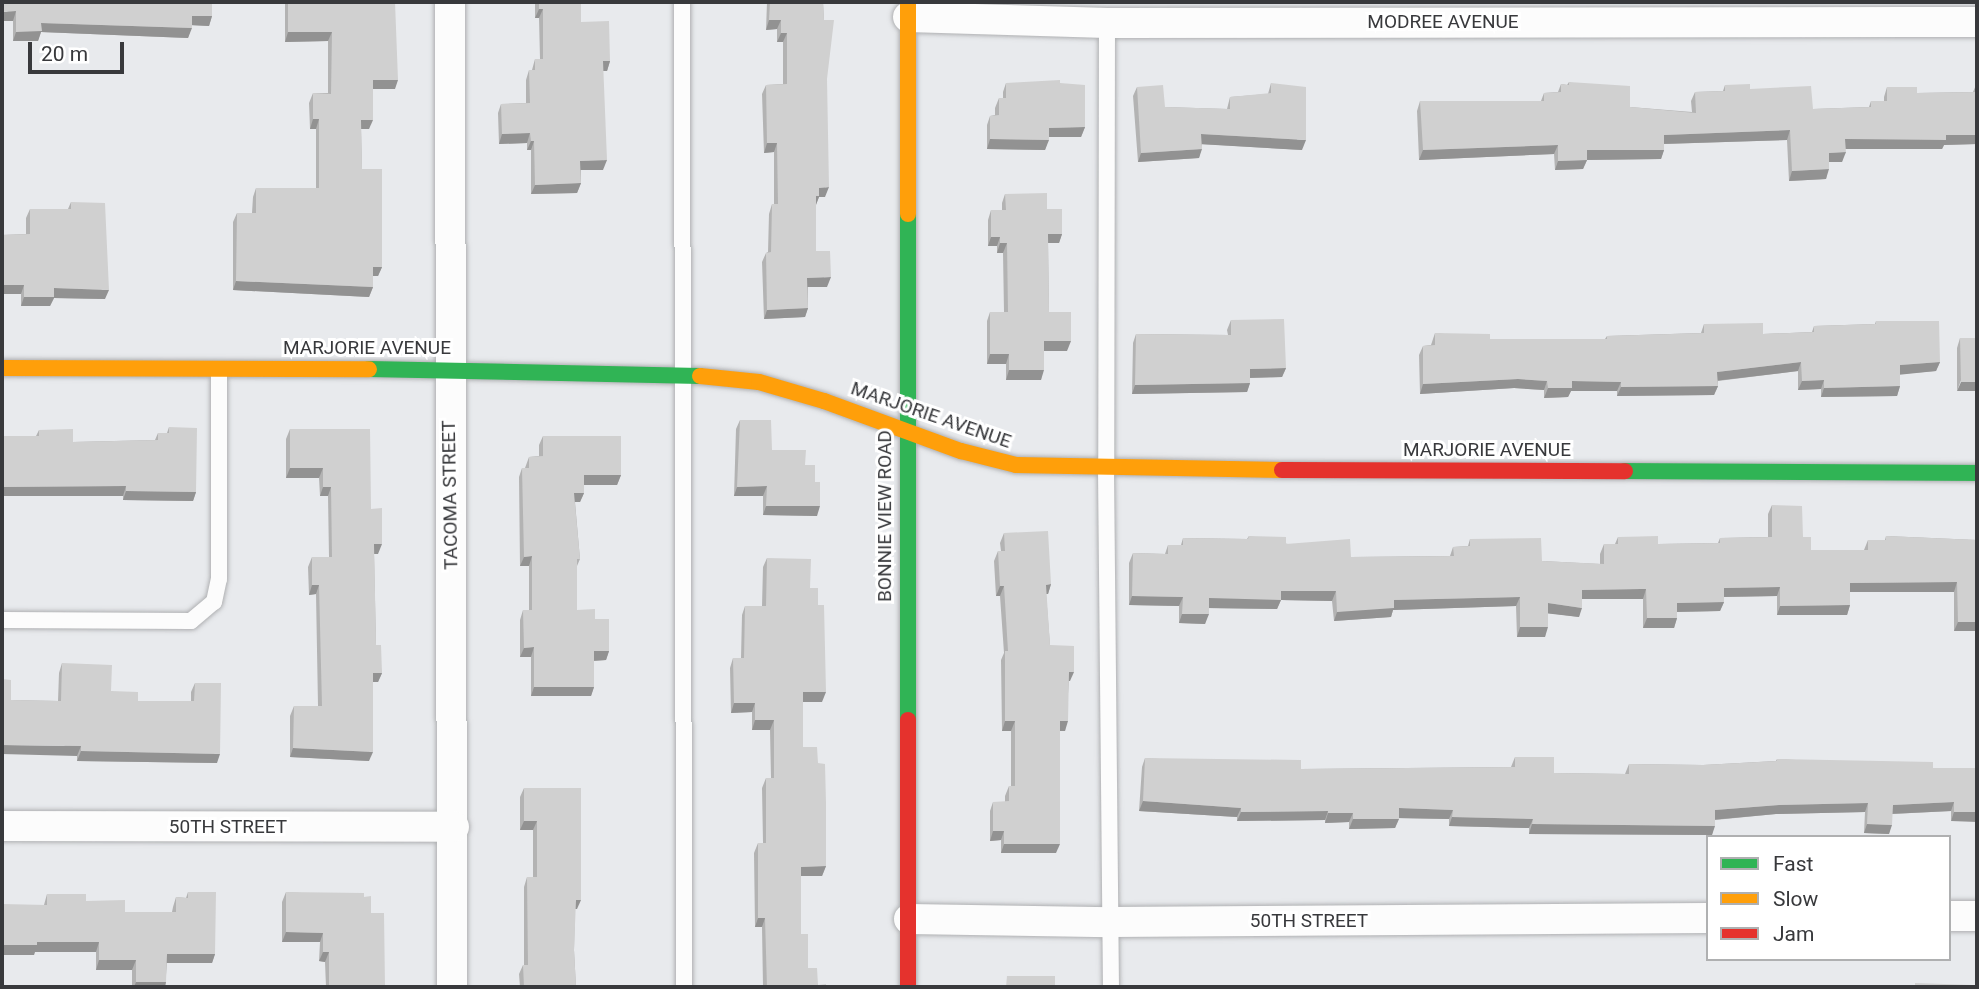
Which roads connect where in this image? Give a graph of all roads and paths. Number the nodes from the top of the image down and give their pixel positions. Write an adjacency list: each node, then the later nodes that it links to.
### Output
1 (450, 2): 8 (street, TACOMA STREET)
2 (682, 2): 9 (lane)
3 (908, 9): 5 (street, MODREE AVENUE); 10 (street, BONNIE VIEW ROAD)
4 (1977, 22): 5 (street, MODREE AVENUE)
5 (1107, 23): 11 (lane)
6 (2, 368): 7 (street, MARJORIE AVENUE)
7 (219, 369): 8 (street, MARJORIE AVENUE); 13 (lane)
8 (449, 369): 9 (street, MARJORIE AVENUE); 15 (street, TACOMA STREET)
9 (684, 374): 10 (street, MARJORIE AVENUE); 22 (lane)
10 (906, 429): 11 (street, MARJORIE AVENUE); 19 (street, BONNIE VIEW ROAD)
11 (1106, 469): 12 (street, MARJORIE AVENUE); 20 (lane)
12 (1977, 474)
13 (2, 620)
14 (2, 826): 15 (street, 50TH STREET)
15 (454, 827): 21 (street, TACOMA STREET)
16 (1951, 916): 17 (street)
17 (1977, 916)
18 (1706, 918): 20 (street, 50TH STREET)
19 (909, 919): 20 (street, 50TH STREET); 23 (street, BONNIE VIEW ROAD)
20 (1111, 922): 24 (lane)
21 (452, 987)
22 (684, 987)
23 (908, 987)
24 (1111, 987)

